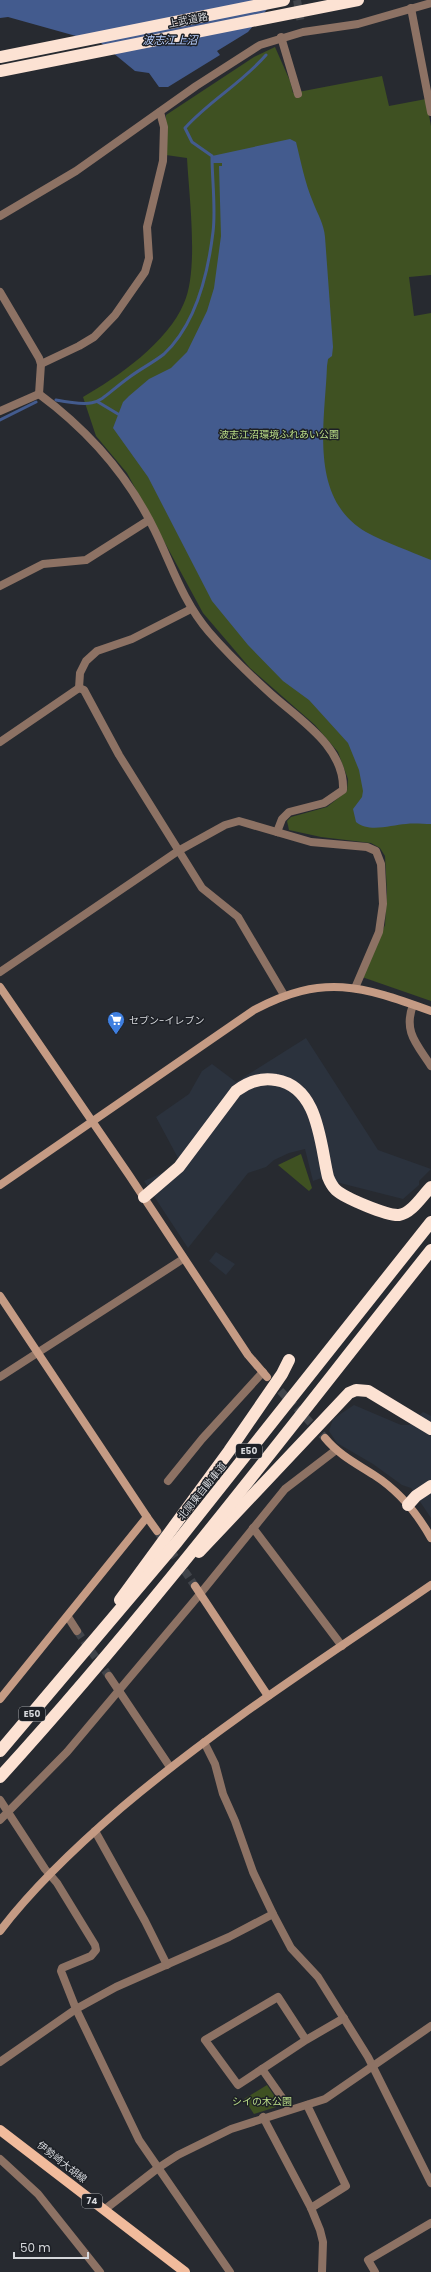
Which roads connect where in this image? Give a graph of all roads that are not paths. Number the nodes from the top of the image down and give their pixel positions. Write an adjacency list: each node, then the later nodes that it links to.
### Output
1 (284, 0): 8 (highway, 上武道路)
2 (358, 0): 9 (highway, 上武道路)
3 (431, 3): 4 (street)
4 (411, 8): 6 (street); 12 (street)
5 (301, 22): 6 (street)
6 (303, 32): 7 (street)
7 (281, 37): 10 (street); 11 (street)
8 (0, 57)
9 (0, 71)
10 (298, 94)
11 (160, 112): 13 (street); 15 (street)
12 (431, 112)
13 (0, 216)
14 (0, 292): 15 (street)
15 (41, 364): 16 (street)
16 (39, 394): 17 (street); 18 (street)
17 (0, 412)
18 (149, 520): 19 (street); 20 (street)
19 (0, 586)
20 (191, 609): 21 (street); 23 (street)
21 (79, 688): 22 (street); 24 (street)
22 (0, 742)
23 (277, 832): 24 (street); 27 (street)
24 (178, 851): 25 (street); 28 (street)
25 (0, 972)
26 (0, 987): 32 (street)
27 (355, 988): 28 (street); 29 (street)
28 (284, 995): 32 (street)
29 (413, 1005): 30 (street); 31 (street)
30 (431, 1012)
31 (431, 1066)
32 (92, 1123): 33 (street); 36 (street)
33 (0, 1185)
34 (323, 1187): 36 (highway)
35 (431, 1187): 36 (highway)
36 (144, 1197): 39 (street)
37 (431, 1222): 65 (highway, 北関東自動車道 / E50)
38 (431, 1250): 60 (highway, E50)
39 (183, 1258): 41 (street); 49 (street)
40 (0, 1296): 41 (street)
41 (39, 1352): 43 (street); 53 (street)
42 (289, 1360): 65 (highway)
43 (0, 1377)
44 (414, 1408): 45 (highway)
45 (431, 1422)
46 (431, 1429): 60 (highway)
47 (325, 1438): 48 (street)
48 (336, 1450): 52 (street); 54 (street)
49 (168, 1481)
50 (431, 1486): 52 (highway)
51 (431, 1493): 52 (highway)
52 (408, 1505): 56 (street)
53 (148, 1517): 55 (street); 61 (street)
54 (253, 1528): 59 (street); 63 (street)
55 (157, 1531)
56 (431, 1538)
57 (431, 1585): 63 (street)
58 (194, 1586): 59 (street)
59 (200, 1594): 66 (street); 67 (street)
60 (148, 1604): 72 (highway, E50)
61 (68, 1617): 62 (street); 68 (street)
62 (77, 1631)
63 (342, 1646): 67 (street)
64 (109, 1676): 66 (street)
65 (64, 1677): 70 (highway, 北関東自動車道 / E50)
66 (117, 1692): 71 (street); 74 (street)
67 (268, 1696): 69 (street)
68 (0, 1699)
69 (204, 1742): 71 (street); 78 (street)
70 (0, 1751)
71 (170, 1767): 76 (street)
72 (0, 1777)
73 (0, 1800): 74 (street)
74 (8, 1811): 75 (street); 77 (street)
75 (0, 1820)
76 (95, 1831): 77 (street); 80 (street)
77 (49, 1875): 79 (street); 81 (street)
78 (273, 1914): 80 (street); 82 (street)
79 (0, 1931)
80 (167, 1965): 81 (street)
81 (76, 2009): 85 (street); 93 (street)
82 (344, 2018): 84 (street); 86 (street)
83 (431, 2026): 86 (street)
84 (306, 2040): 87 (street); 87 (street)
85 (0, 2062)
86 (372, 2066): 88 (street); 94 (street)
87 (262, 2069): 89 (street)
88 (307, 2104): 89 (street); 95 (street)
89 (290, 2108): 90 (street)
90 (263, 2118): 93 (street); 95 (street)
91 (0, 2130): 96 (main road, 伊勢崎大胡線 / 74)
92 (0, 2159): 98 (street)
93 (158, 2168): 96 (street); 100 (street)
94 (431, 2183)
95 (311, 2208): 101 (street)
96 (104, 2210): 99 (main road, 伊勢崎大胡線 / 74)
97 (431, 2223): 102 (street)
98 (100, 2272)
99 (185, 2272)
100 (230, 2272)
101 (322, 2272)
102 (375, 2272)

